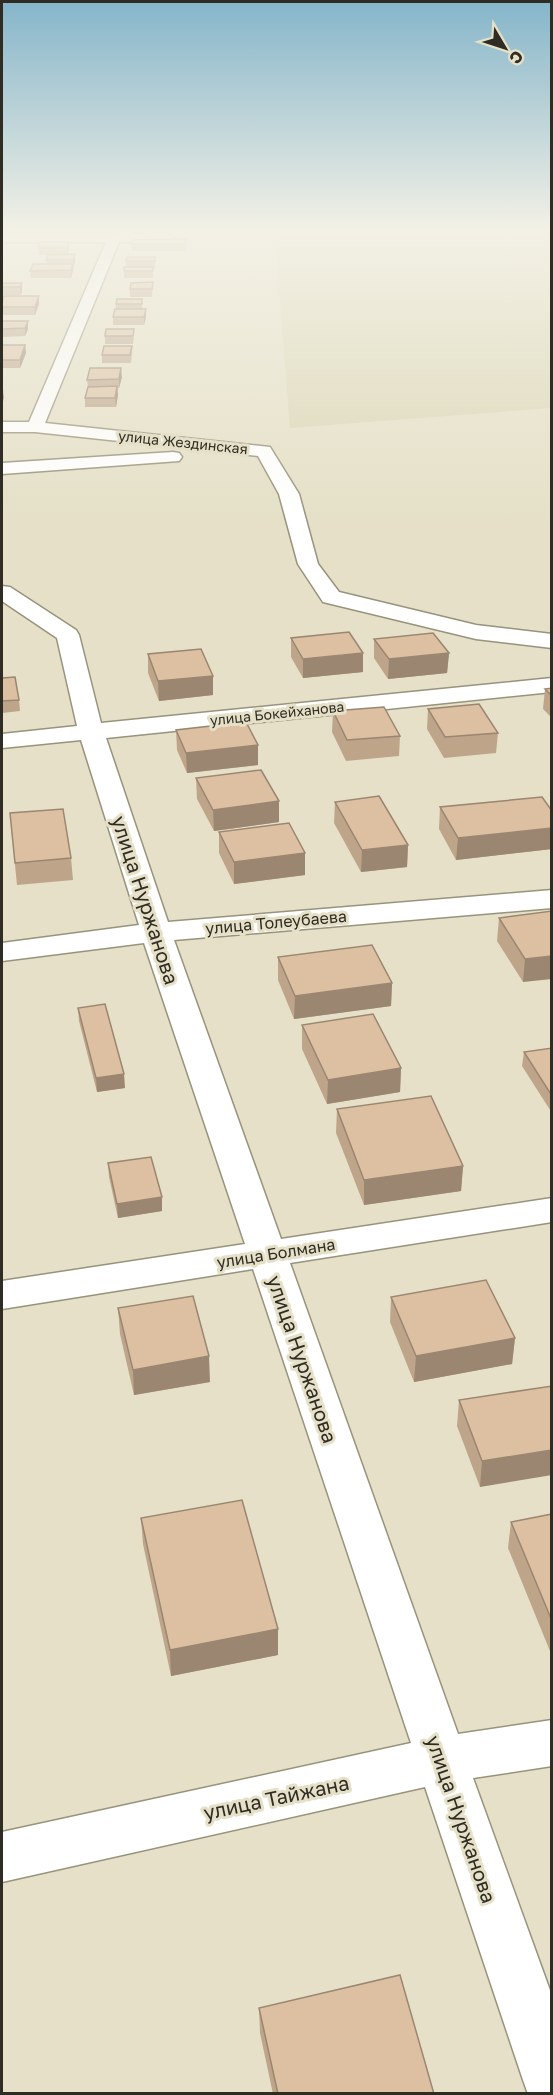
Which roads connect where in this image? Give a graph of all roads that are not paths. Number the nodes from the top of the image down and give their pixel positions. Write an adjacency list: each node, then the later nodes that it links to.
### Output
1 (78, 326): 3 (street)
2 (2, 427): 3 (street, улица Жездинская)
3 (35, 428): 4 (street, улица Жездинская)
4 (264, 451): 5 (street); 7 (street, улица Жездинская)
5 (2, 469)
6 (2, 592): 9 (street, улица Нуржанова)
7 (552, 641)
8 (552, 685): 9 (street, улица Бокейханова)
9 (91, 732): 10 (street, улица Бокейханова); 12 (street, улица Нуржанова)
10 (2, 741)
11 (552, 899): 12 (street, улица Толеубаева)
12 (156, 932): 13 (street, улица Толеубаева); 15 (street, улица Нуржанова)
13 (2, 952)
14 (552, 1210): 15 (street, улица Болмана)
15 (267, 1254): 16 (street, улица Болмана); 18 (street, улица Нуржанова)
16 (2, 1295)
17 (552, 1743): 18 (street, улица Тайжана)
18 (441, 1760): 19 (street, улица Тайжана); 20 (street, улица Нуржанова)
19 (2, 1857)
20 (552, 2080)

